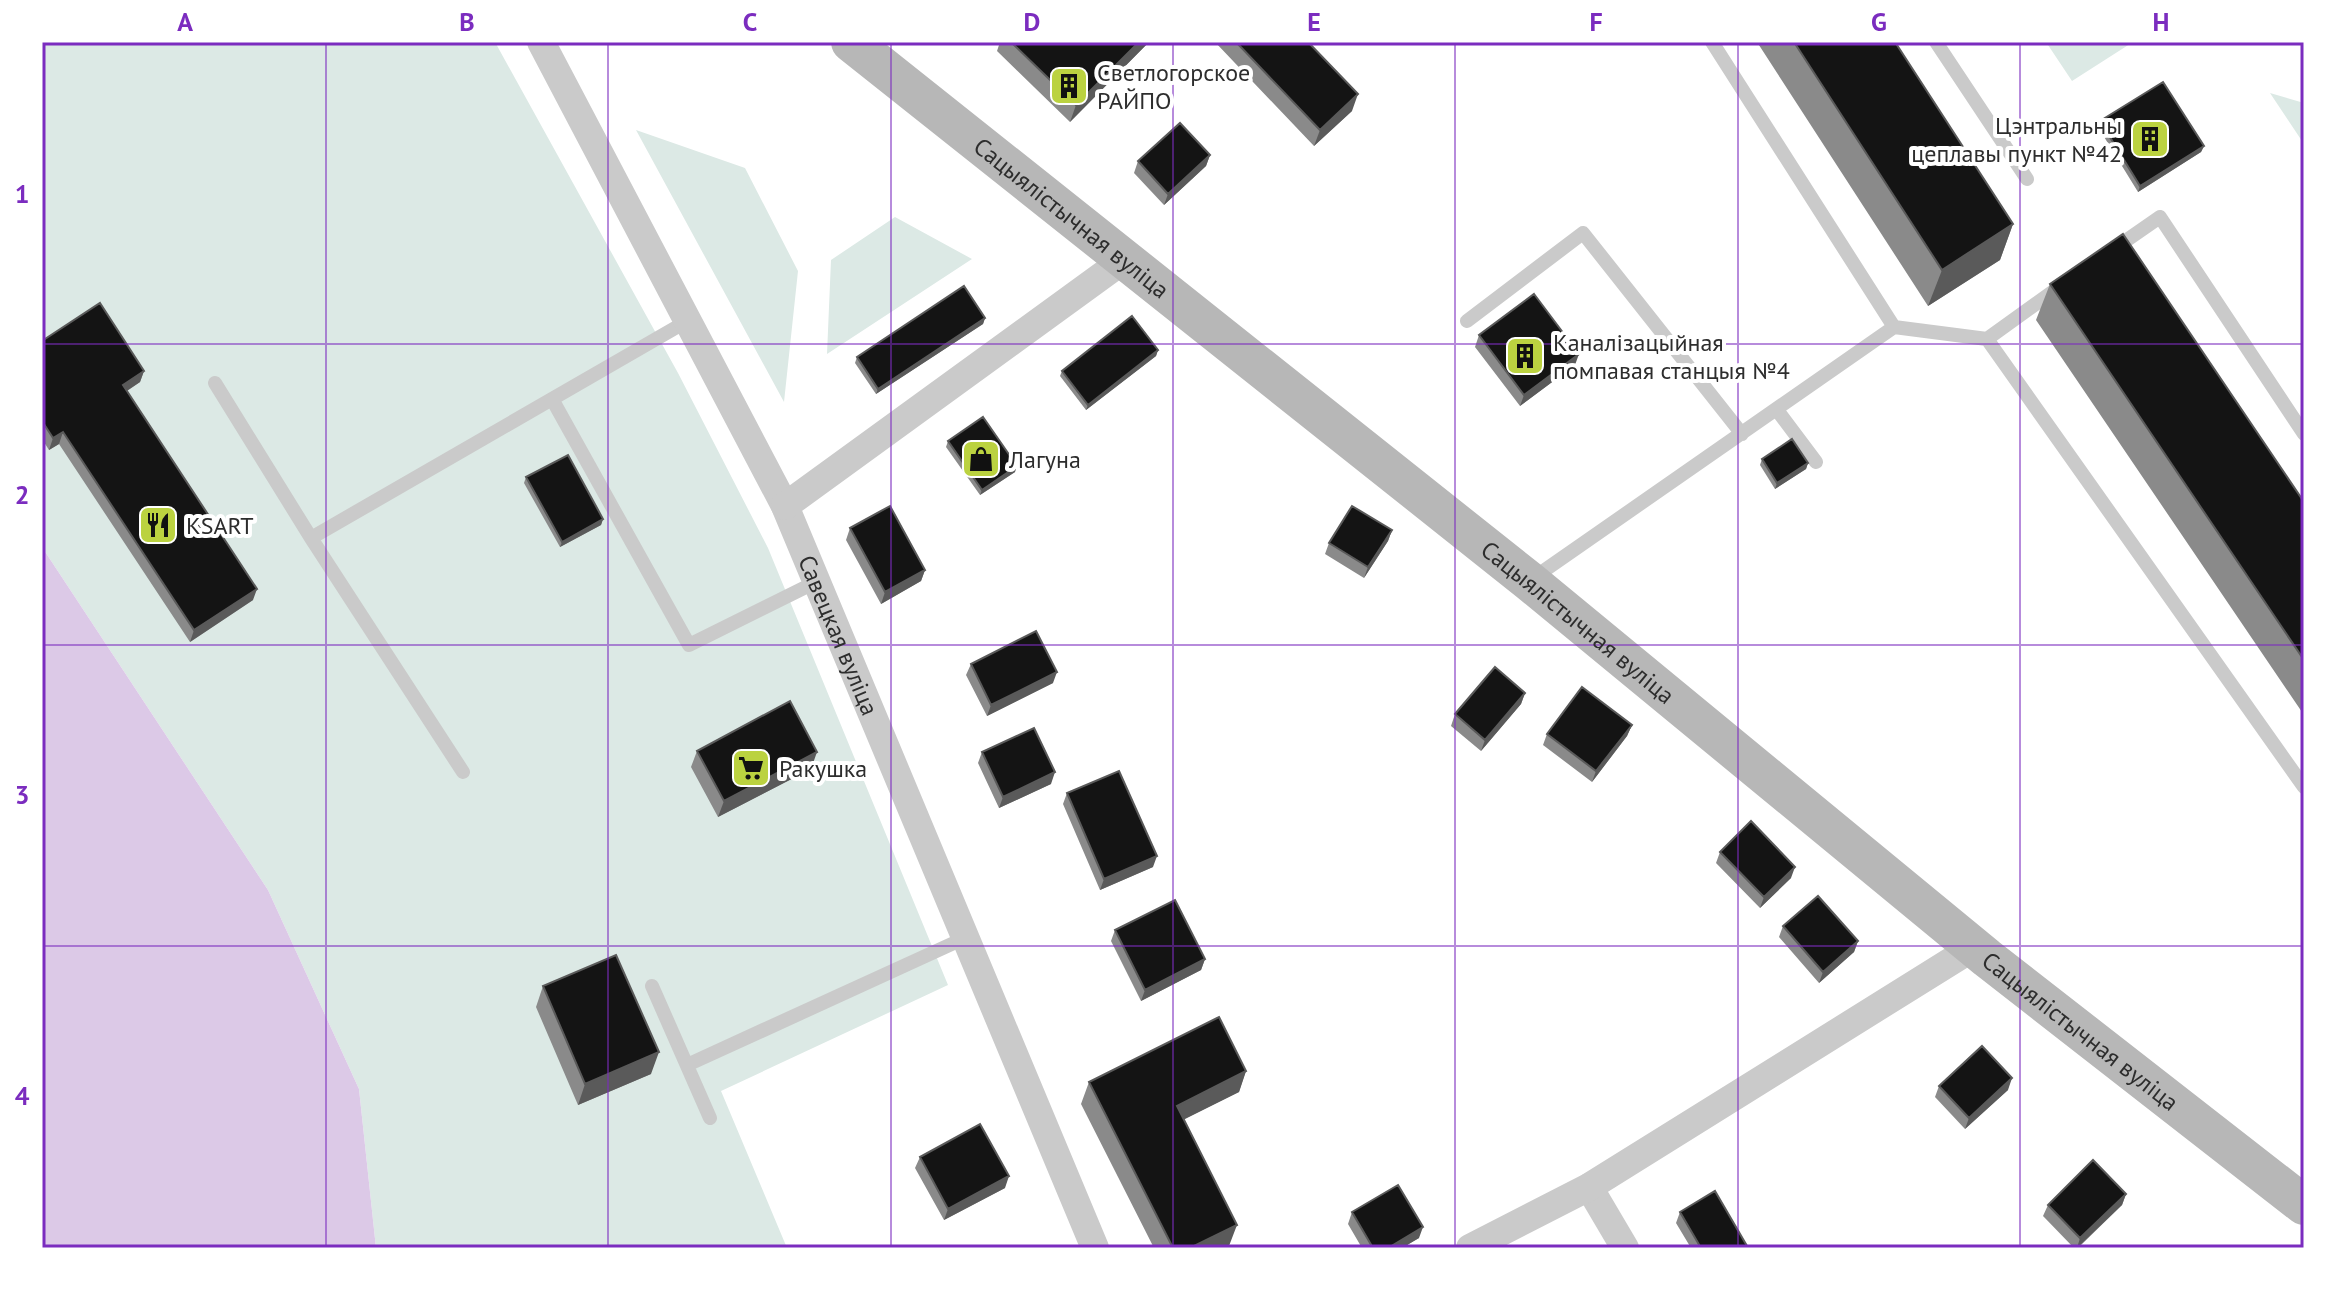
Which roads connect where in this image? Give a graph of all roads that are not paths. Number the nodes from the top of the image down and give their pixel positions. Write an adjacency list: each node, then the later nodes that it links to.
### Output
1 (541, 42): 9 (street, Савецкая вуліца)
2 (851, 42): 6 (main road, Сацыялістычная вуліца)
3 (1712, 42): 11 (lane)
4 (1936, 42): 5 (lane)
5 (2027, 179)
6 (1125, 259): 19 (street); 22 (main road, Сацыялістычная вуліца)
7 (2097, 261): 17 (lane)
8 (2073, 278): 12 (lane)
9 (689, 320): 14 (lane); 19 (street, Савецкая вуліца)
10 (1467, 321): 16 (lane)
11 (1894, 327): 12 (lane); 15 (lane)
12 (1987, 339): 24 (lane)
13 (215, 383): 20 (lane)
14 (552, 399): 20 (lane); 21 (lane)
15 (1777, 410): 16 (lane); 18 (lane)
16 (1742, 434): 22 (lane)
17 (2304, 434)
18 (1816, 462)
19 (785, 506): 21 (street, Савецкая вуліца)
20 (311, 538): 23 (lane)
21 (819, 581): 25 (street, Савецкая вуліца)
22 (1529, 581): 26 (main road, Сацыялістычная вуліца)
23 (463, 772)
24 (2304, 787)
25 (967, 937): 28 (lane); 32 (street, Савецкая вуліца)
26 (1974, 947): 30 (street); 31 (main road, Сацыялістычная вуліца)
27 (652, 986): 28 (lane)
28 (687, 1065): 29 (lane)
29 (710, 1118)
30 (1589, 1187): 33 (street); 34 (street)
31 (2304, 1205)
32 (1095, 1248)
33 (1470, 1248)
34 (1625, 1248)

